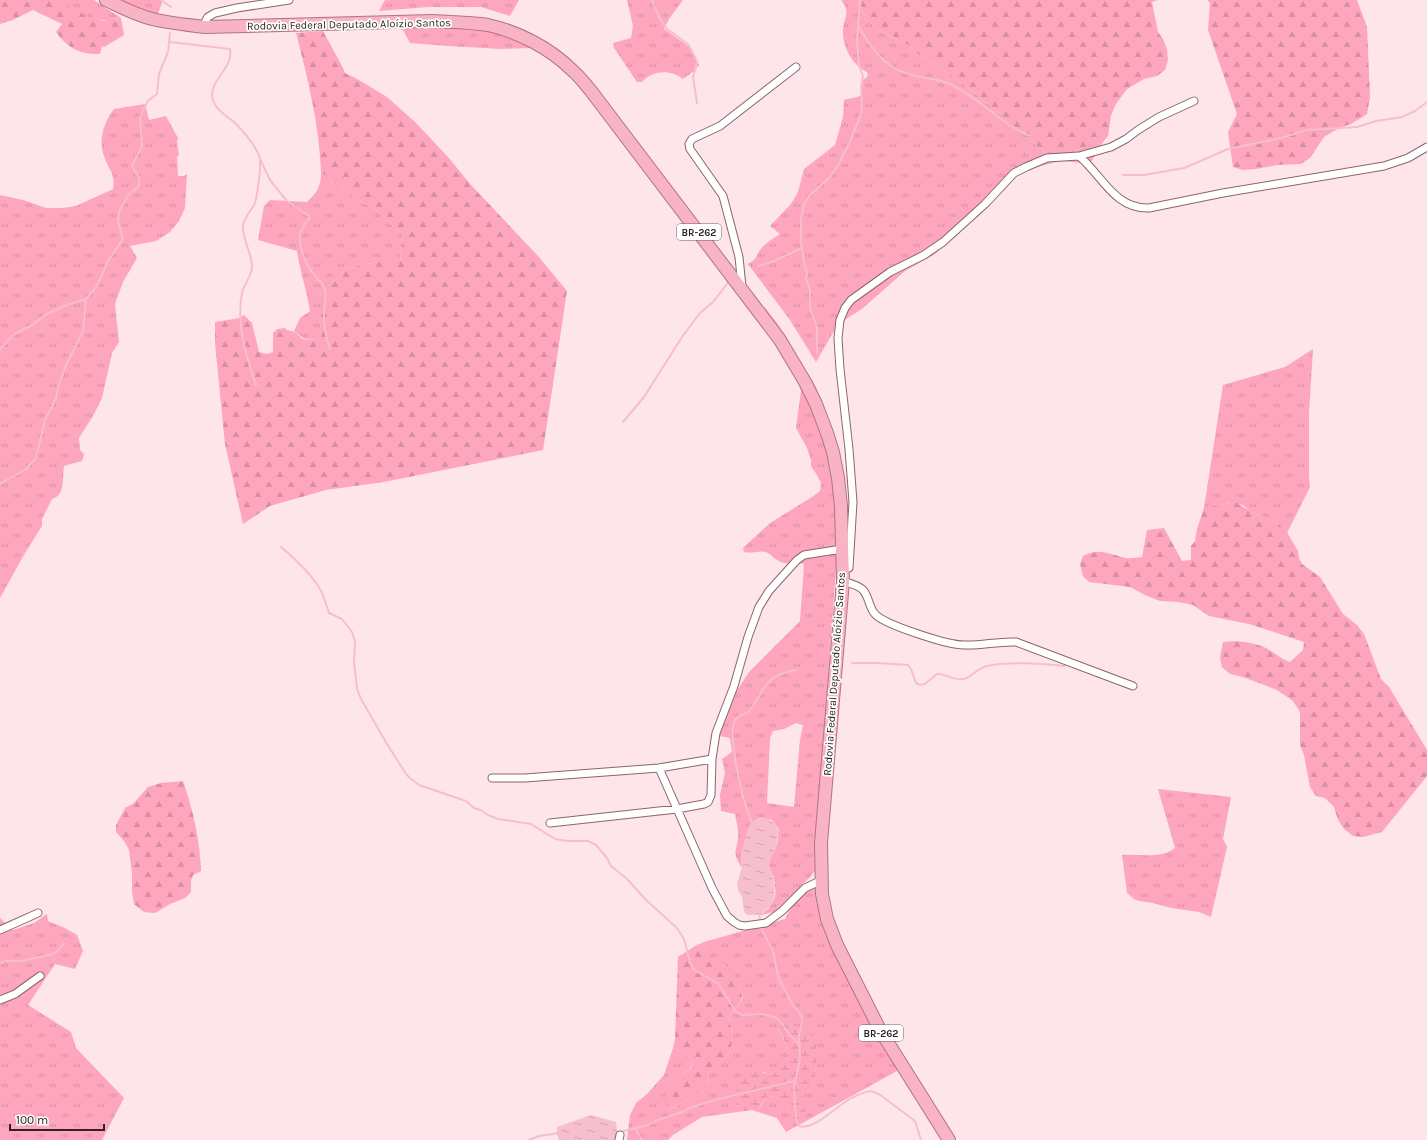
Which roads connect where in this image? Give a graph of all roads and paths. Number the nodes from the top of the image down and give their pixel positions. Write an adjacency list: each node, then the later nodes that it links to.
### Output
1 (106, 0): 3 (highway, Rodovia Federal Deputado Aloízio Santos / BR-262)
2 (289, 0): 3 (street)
3 (205, 27): 8 (highway, Rodovia Federal Deputado Aloízio Santos / BR-262)
4 (796, 67): 8 (street)
5 (1194, 101): 7 (street)
6 (1427, 147): 7 (street)
7 (1079, 156): 9 (street)
8 (742, 289): 9 (highway, Rodovia Federal Deputado Aloízio Santos / BR-262)
9 (844, 563): 10 (street); 11 (street); 16 (highway, Rodovia Federal Deputado Aloízio Santos / BR-262)
10 (1133, 686)
11 (712, 759): 12 (street); 14 (street)
12 (659, 768): 13 (street); 14 (street)
13 (492, 778)
14 (677, 809): 15 (street); 16 (street)
15 (550, 823)
16 (822, 880): 21 (highway, Rodovia Federal Deputado Aloízio Santos / BR-262)
17 (38, 913): 18 (street)
18 (0, 930)
19 (40, 976): 20 (street)
20 (0, 1000)
21 (949, 1140)

